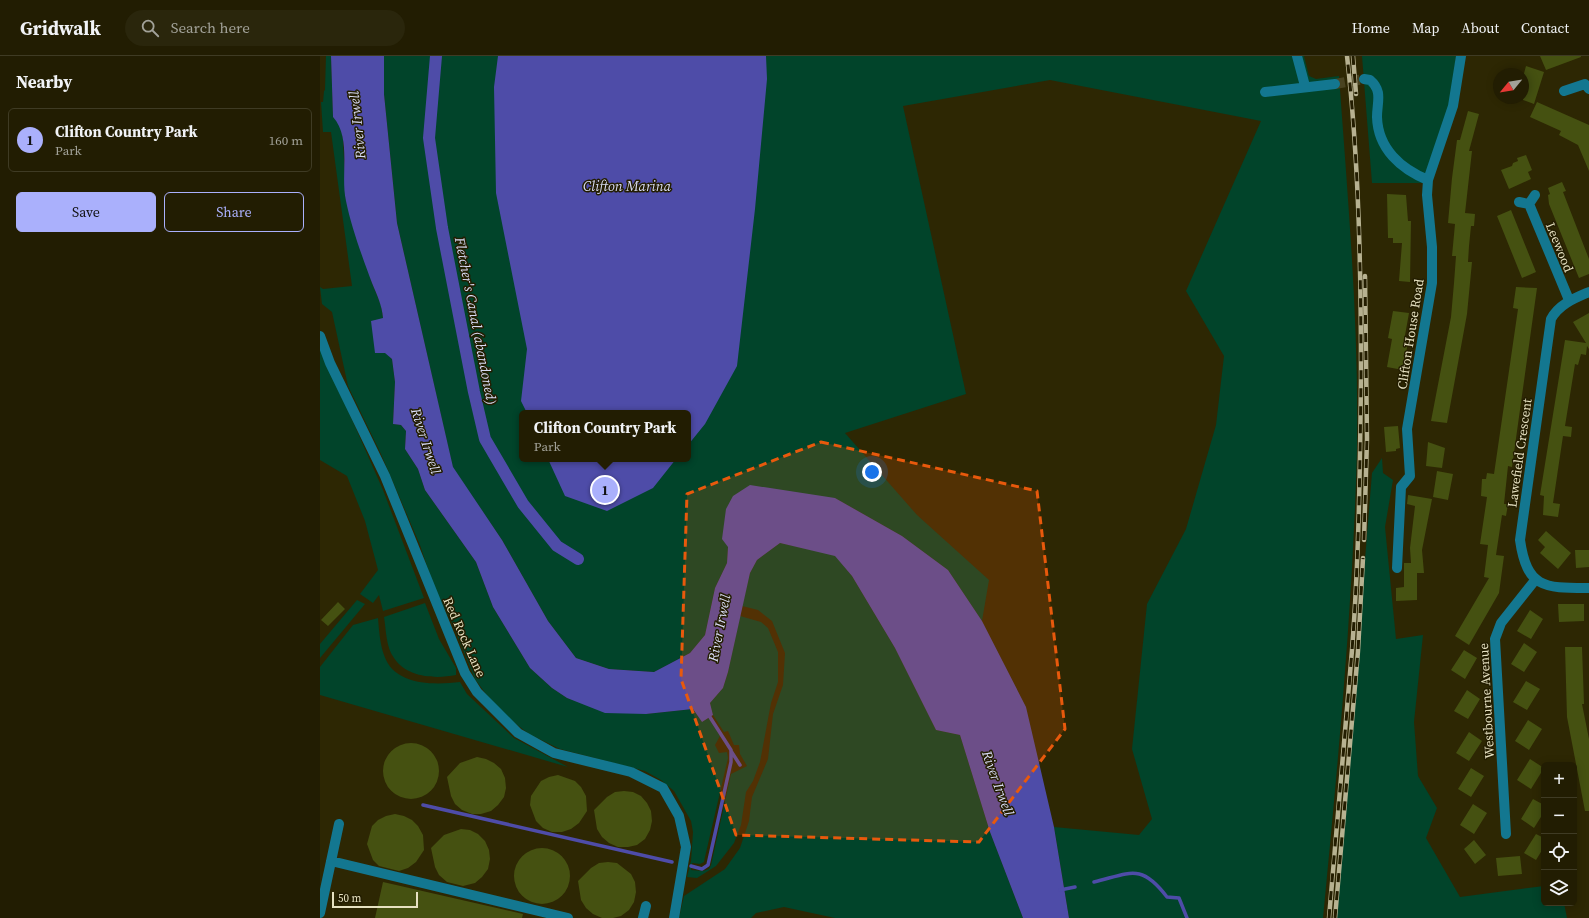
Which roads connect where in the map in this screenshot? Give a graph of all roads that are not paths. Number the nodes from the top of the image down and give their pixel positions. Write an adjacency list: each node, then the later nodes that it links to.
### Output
1 (1297, 56): 5 (street)
2 (1461, 56): 9 (street, Clifton House Road)
3 (1364, 79): 9 (street)
4 (1334, 84): 5 (street)
5 (1305, 86): 8 (street)
6 (1589, 89): 7 (street)
7 (1564, 91)
8 (1265, 92)
9 (1428, 180): 14 (street, Clifton House Road)
10 (1535, 195): 12 (street, Leewood)
11 (1589, 292): 12 (street, Lawefield Crescent)
12 (1569, 300): 15 (street, Lawefield Crescent)
13 (320, 336): 24 (street, Red Rock Lane)
14 (1398, 568)
15 (1536, 579): 16 (street); 18 (street, Westbourne Avenue)
16 (1589, 588)
17 (339, 824): 19 (street)
18 (1506, 834)
19 (331, 861): 21 (street); 22 (street)
20 (646, 906): 23 (street)
21 (320, 913)
22 (568, 918)
23 (643, 918)
24 (674, 918)

